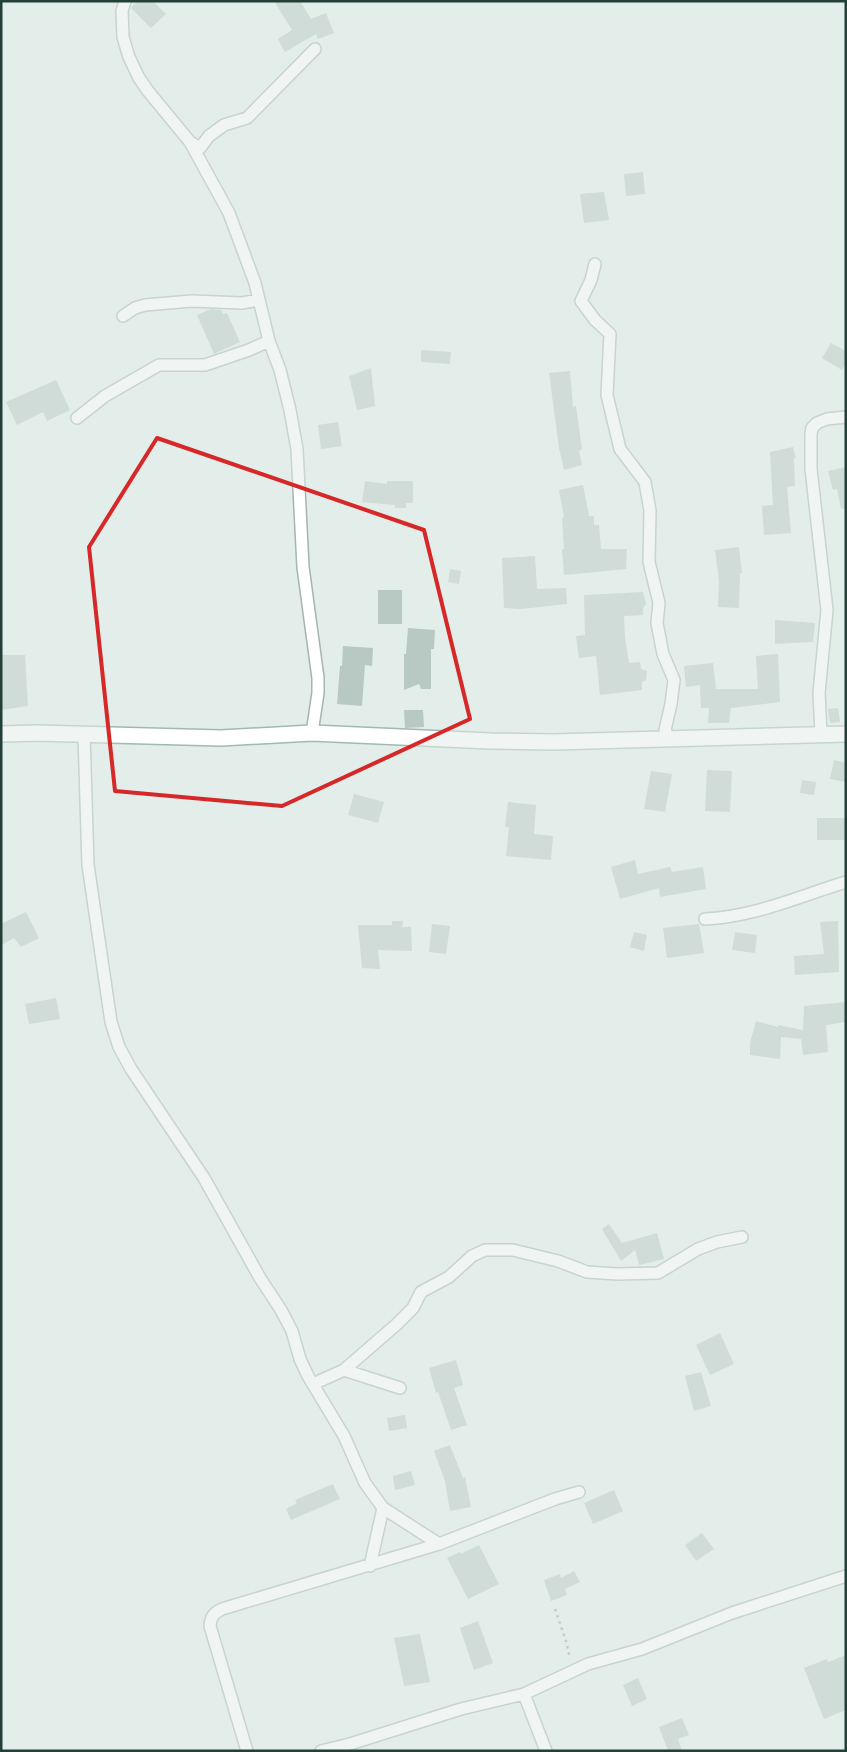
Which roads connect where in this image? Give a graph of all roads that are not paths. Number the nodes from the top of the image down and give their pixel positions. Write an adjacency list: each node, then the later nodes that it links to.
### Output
1 (125, 1): 3 (street)
2 (315, 49): 3 (street)
3 (190, 142): 5 (street)
4 (595, 264): 15 (street)
5 (259, 300): 6 (street); 7 (street)
6 (123, 316)
7 (269, 341): 9 (street); 10 (street)
8 (846, 417): 13 (street)
9 (78, 418)
10 (312, 733): 12 (street); 15 (street)
11 (1, 734): 12 (street)
12 (84, 734): 20 (street)
13 (821, 734): 14 (street); 15 (street)
14 (846, 734)
15 (669, 739)
16 (846, 882): 17 (street)
17 (705, 919)
18 (742, 1237): 19 (street)
19 (344, 1370): 20 (street); 21 (street)
20 (313, 1384): 23 (street)
21 (400, 1388)
22 (580, 1492): 24 (street)
23 (383, 1508): 24 (street); 25 (street)
24 (439, 1544): 25 (street)
25 (370, 1566): 28 (street)
26 (846, 1576): 27 (street)
27 (524, 1694): 29 (street); 30 (street)
28 (247, 1751)
29 (321, 1751)
30 (546, 1751)

